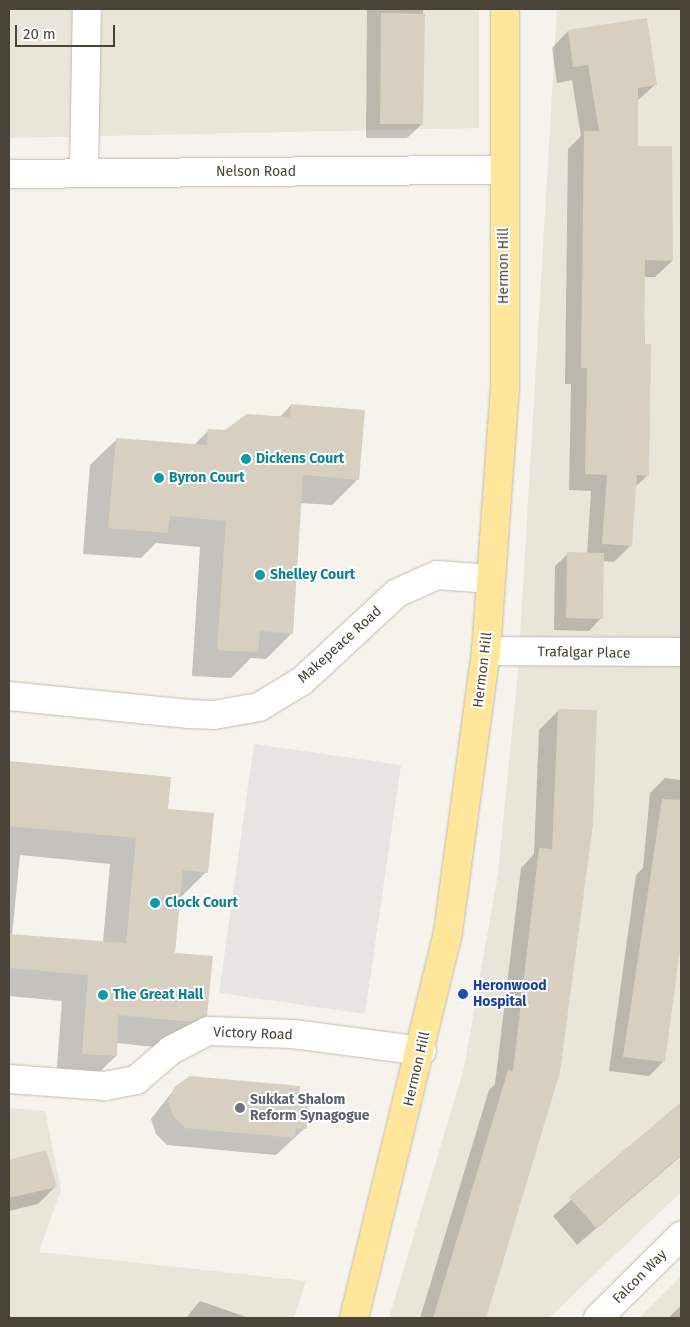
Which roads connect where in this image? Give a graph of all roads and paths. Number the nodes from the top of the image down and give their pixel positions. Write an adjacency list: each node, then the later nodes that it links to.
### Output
1 (87, 9): 4 (street)
2 (505, 9): 3 (main road, Hermon Hill)
3 (504, 170): 4 (street, Nelson Road); 6 (main road, Hermon Hill)
4 (84, 173): 5 (street, Nelson Road)
5 (9, 174)
6 (491, 580): 7 (main road, Hermon Hill); 9 (street, Makepeace Road)
7 (486, 651): 8 (street, Trafalgar Place); 10 (main road, Hermon Hill)
8 (681, 652)
9 (9, 696)
10 (422, 1051): 11 (street, Victory Road); 13 (main road, Hermon Hill)
11 (9, 1079)
12 (681, 1236): 14 (street, Falcon Way)
13 (354, 1318)
14 (599, 1318)

